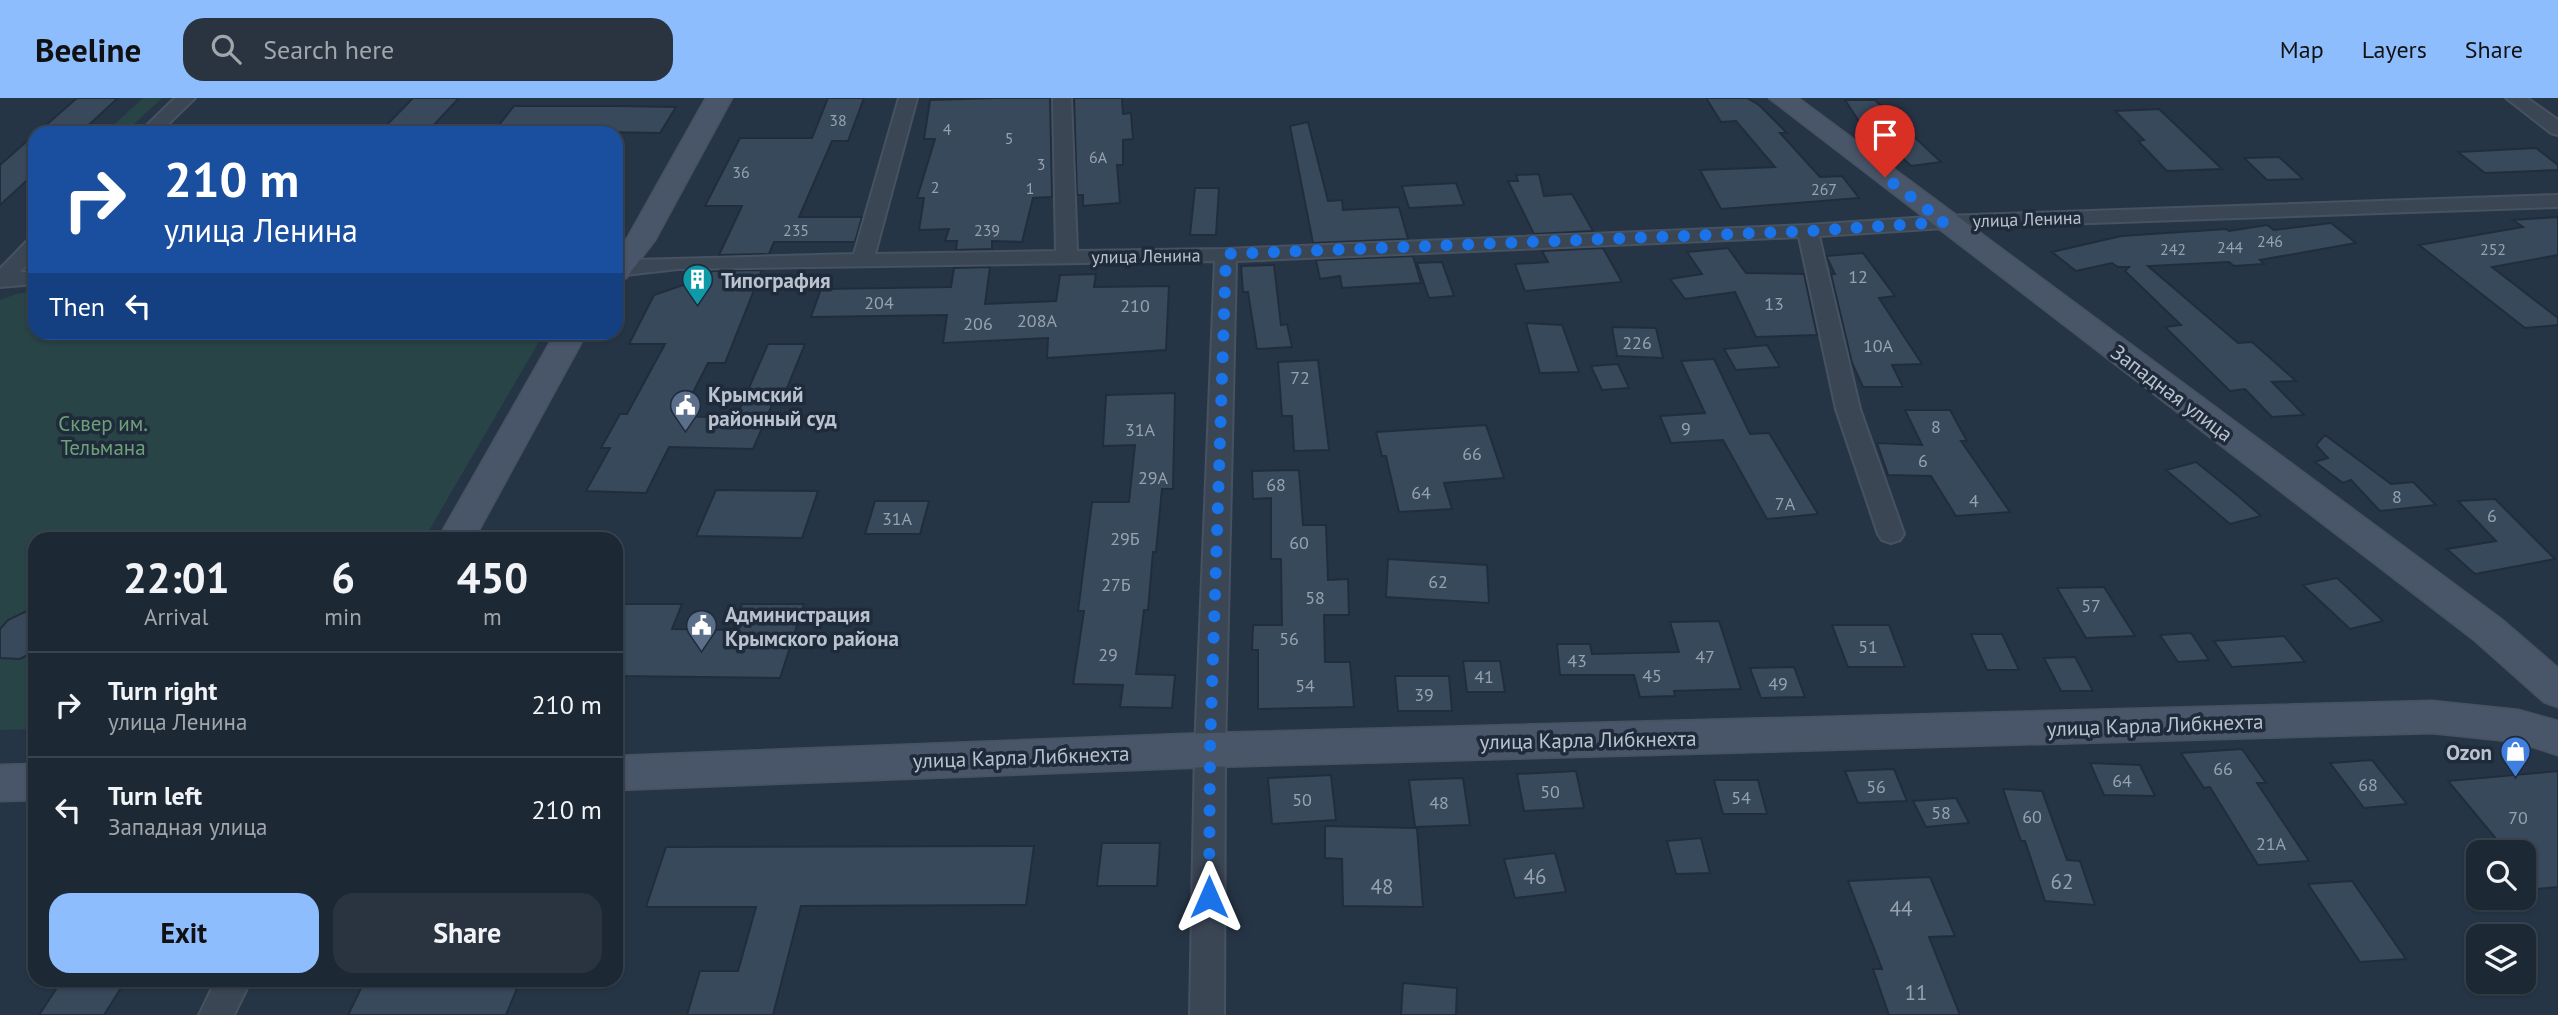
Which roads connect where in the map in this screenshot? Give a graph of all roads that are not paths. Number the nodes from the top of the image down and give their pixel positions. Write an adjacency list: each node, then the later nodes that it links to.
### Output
1 (186, 98): 7 (street)
2 (719, 98): 16 (main road)
3 (908, 98): 15 (street)
4 (1062, 98): 14 (street)
5 (1782, 98): 10 (main road, Западная улица)
6 (2515, 98): 8 (street)
7 (156, 126)
8 (2558, 129)
9 (2558, 201): 10 (street, улица Ленина)
10 (1944, 222): 11 (street, улица Ленина); 23 (main road, Западная улица)
11 (1808, 231): 13 (street, улица Ленина); 22 (street)
12 (28, 251): 19 (street)
13 (1226, 254): 14 (street, улица Ленина); 25 (street)
14 (1067, 257): 15 (street, улица Ленина)
15 (863, 260): 17 (street, улица Ленина)
16 (623, 263)
17 (623, 270)
18 (28, 278): 19 (street)
19 (1, 279)
20 (568, 340): 21 (main road)
21 (460, 532)
22 (1891, 534)
23 (2558, 691)
24 (2558, 738): 25 (main road, улица Карла Либкнехта)
25 (1210, 750): 26 (main road, улица Карла Либкнехта); 31 (street)
26 (623, 773)
27 (28, 782): 28 (main road)
28 (0, 783)
29 (230, 987): 30 (street)
30 (216, 1015)
31 (1207, 1015)

